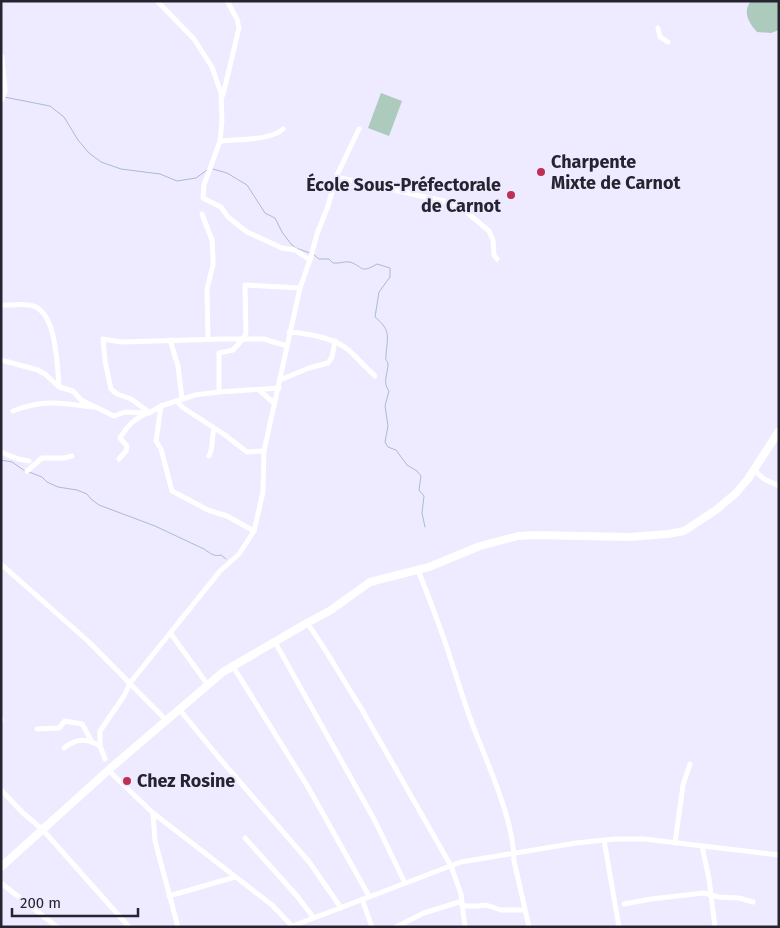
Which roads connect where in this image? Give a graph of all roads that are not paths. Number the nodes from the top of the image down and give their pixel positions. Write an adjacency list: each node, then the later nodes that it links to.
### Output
1 (157, 1): 6 (street)
2 (227, 1): 6 (street)
3 (658, 28): 4 (street)
4 (668, 42)
5 (1, 57): 7 (street)
6 (222, 98): 10 (street)
7 (1, 99)
8 (283, 129): 10 (street)
9 (359, 129): 11 (street)
10 (220, 141): 14 (street)
11 (336, 177): 13 (street); 14 (street)
12 (202, 214): 18 (street)
13 (496, 259)
14 (310, 260): 15 (street)
15 (300, 288): 17 (street); 19 (street)
16 (1, 304): 26 (street)
17 (289, 332): 21 (street); 22 (street)
18 (208, 339): 19 (street); 20 (street)
19 (243, 339): 22 (street); 29 (street)
20 (170, 340): 30 (street); 35 (street)
21 (335, 342): 24 (street); 25 (street)
22 (287, 346): 25 (street)
23 (1, 360): 26 (street)
24 (375, 376)
25 (280, 380): 27 (street)
26 (59, 387): 33 (street)
27 (279, 388): 28 (street); 31 (street)
28 (259, 390): 29 (street); 31 (street)
29 (219, 392): 30 (street)
30 (179, 400): 32 (street); 36 (street)
31 (274, 403): 38 (street)
32 (161, 406): 35 (street); 47 (street)
33 (98, 408): 34 (street); 35 (street)
34 (13, 411)
35 (149, 412): 42 (street)
36 (214, 429): 38 (street); 41 (street)
37 (779, 431): 44 (main road)
38 (264, 451): 47 (street)
39 (1, 452): 43 (street)
40 (72, 456): 45 (street)
41 (209, 456)
42 (119, 459)
43 (30, 461)
44 (754, 470): 46 (street); 49 (main road)
45 (27, 471)
46 (779, 486)
47 (254, 531): 51 (street)
48 (1, 564): 54 (street)
49 (418, 570): 50 (main road); 72 (street)
50 (306, 623): 52 (main road); 74 (street)
51 (171, 634): 54 (street); 55 (street)
52 (275, 642): 53 (main road); 78 (street)
53 (232, 665): 55 (main road); 81 (street)
54 (130, 683): 57 (street); 60 (street)
55 (208, 685): 56 (main road)
56 (179, 709): 57 (main road); 86 (street)
57 (166, 720): 64 (main road)
58 (38, 729): 59 (street)
59 (91, 740): 60 (street); 61 (street)
60 (100, 746): 62 (street)
61 (64, 748)
62 (105, 759)
63 (690, 764): 70 (street)
64 (108, 770): 66 (street); 67 (main road)
65 (1, 790): 67 (street)
66 (153, 813): 76 (street); 80 (street)
67 (42, 829): 75 (main road); 91 (street)
68 (245, 838): 88 (street)
69 (604, 840): 70 (street); 72 (street); 97 (street)
70 (675, 843): 71 (street)
71 (702, 846): 73 (street); 79 (street)
72 (514, 853): 74 (street); 87 (street)
73 (779, 855)
74 (451, 866): 78 (street); 85 (street)
75 (1, 867)
76 (235, 877): 80 (street); 89 (street)
77 (1, 883): 90 (street)
78 (405, 883): 81 (street)
79 (711, 894): 83 (street); 84 (street); 98 (street)
80 (169, 896): 92 (street)
81 (369, 896): 82 (street)
82 (362, 899): 86 (street); 93 (street)
83 (753, 902)
84 (624, 904)
85 (463, 906): 87 (street); 94 (street); 95 (street)
86 (341, 908): 88 (street)
87 (524, 910): 96 (street)
88 (313, 917): 89 (street)
89 (291, 926)
90 (57, 927)
91 (129, 927)
92 (178, 927)
93 (372, 927)
94 (396, 927)
95 (465, 927)
96 (529, 927)
97 (619, 927)
98 (716, 927)

